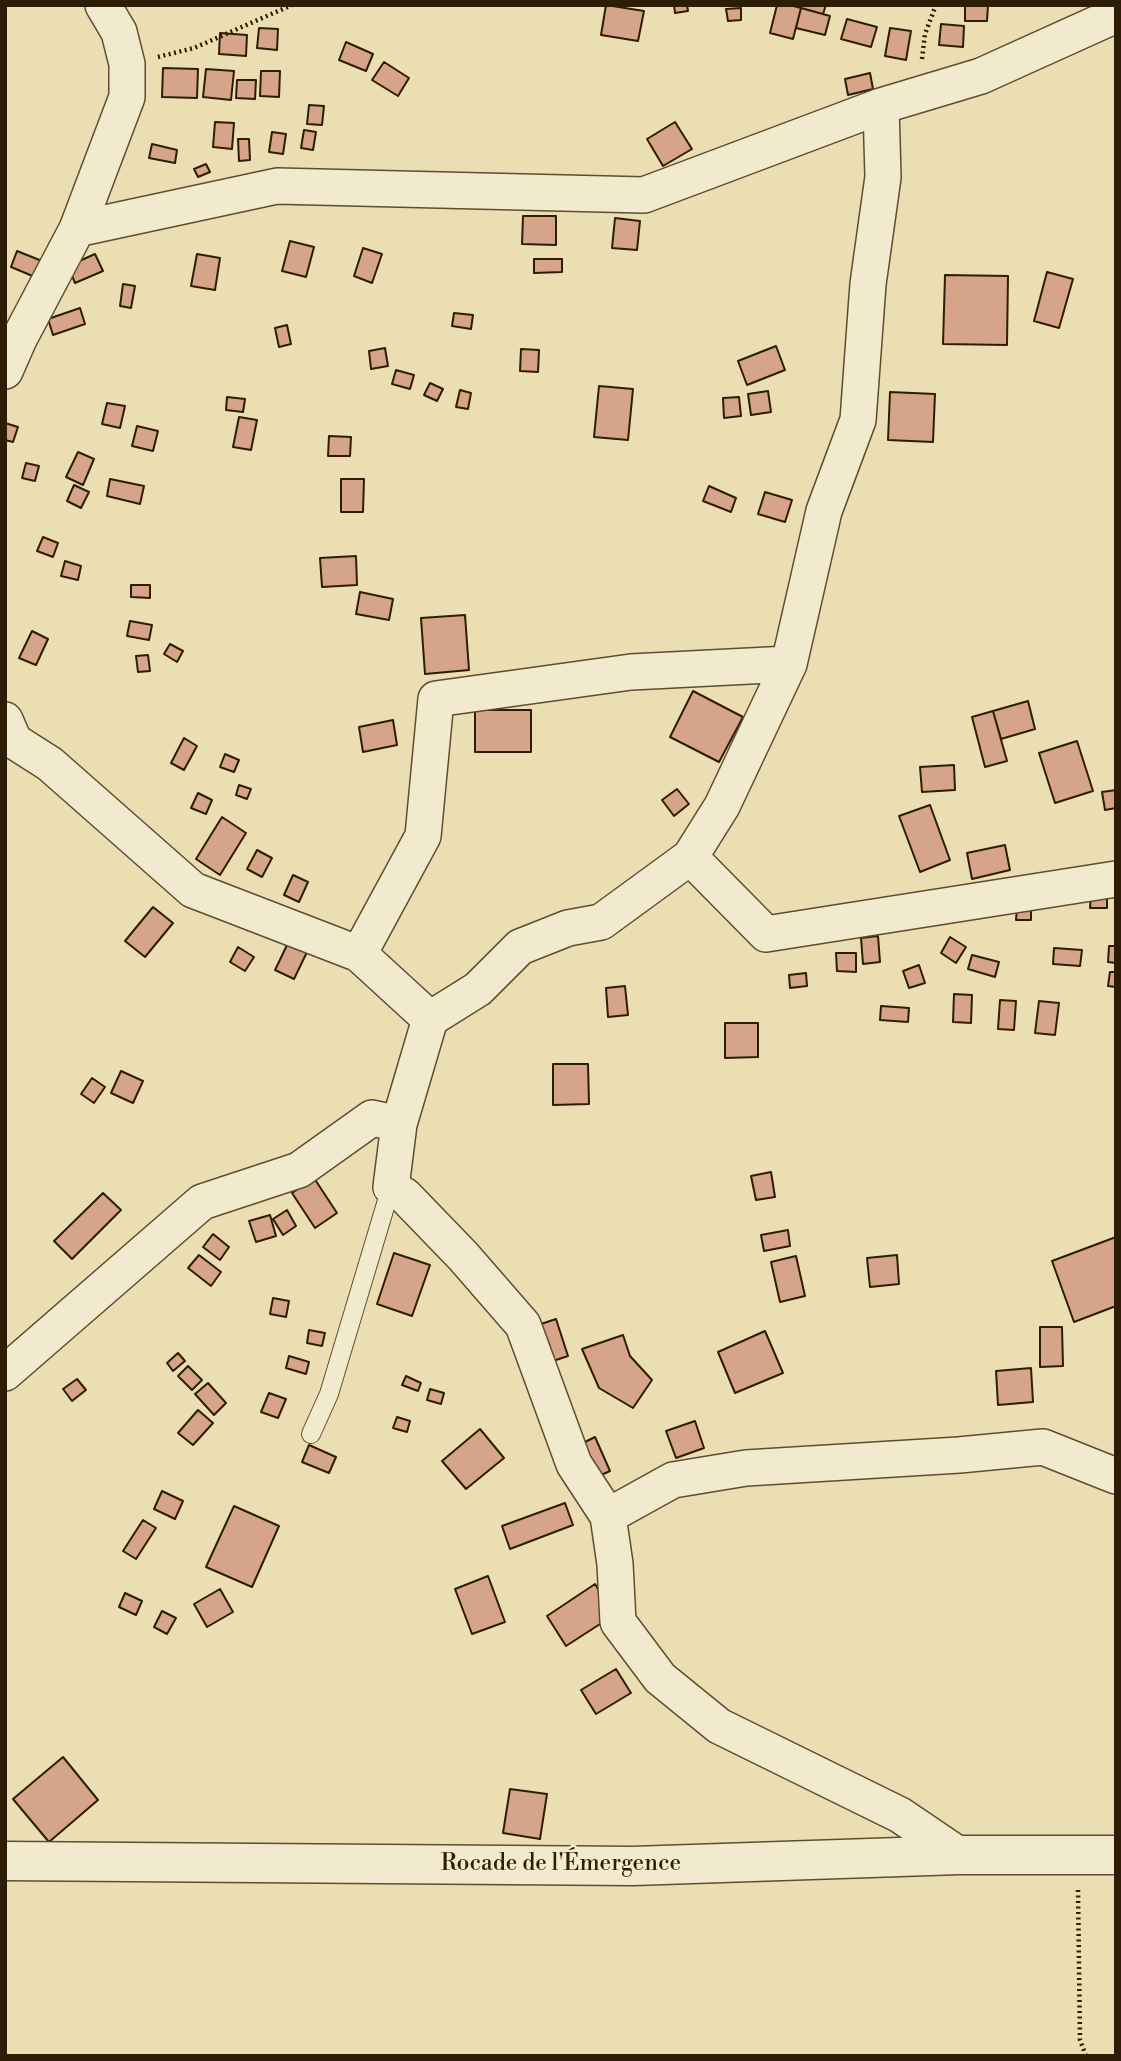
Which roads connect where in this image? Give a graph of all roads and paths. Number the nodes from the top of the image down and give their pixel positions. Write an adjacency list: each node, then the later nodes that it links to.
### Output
1 (103, 5): 5 (street)
2 (292, 5): 5 (path)
3 (936, 5): 6 (path)
4 (1116, 15): 6 (street)
5 (127, 64): 8 (street)
6 (917, 95): 7 (street)
7 (881, 106): 8 (street); 10 (street)
8 (77, 229): 9 (street)
9 (5, 371)
10 (789, 664): 12 (street); 14 (street)
11 (5, 720): 14 (street)
12 (690, 857): 13 (street); 15 (street)
13 (1116, 879)
14 (359, 954): 15 (street)
15 (430, 1019): 16 (street)
16 (399, 1124): 17 (street); 18 (street)
17 (391, 1187): 19 (lane); 21 (street)
18 (5, 1373)
19 (311, 1434)
20 (1116, 1476): 21 (street)
21 (608, 1516): 22 (street)
22 (959, 1855): 24 (street, Rocade de l'Émergence); 25 (street, Rocade de l'Émergence)
23 (1116, 1855): 24 (street, Rocade de l'Émergence)
24 (1078, 1856): 26 (path)
25 (5, 1861)
26 (1086, 2056)

